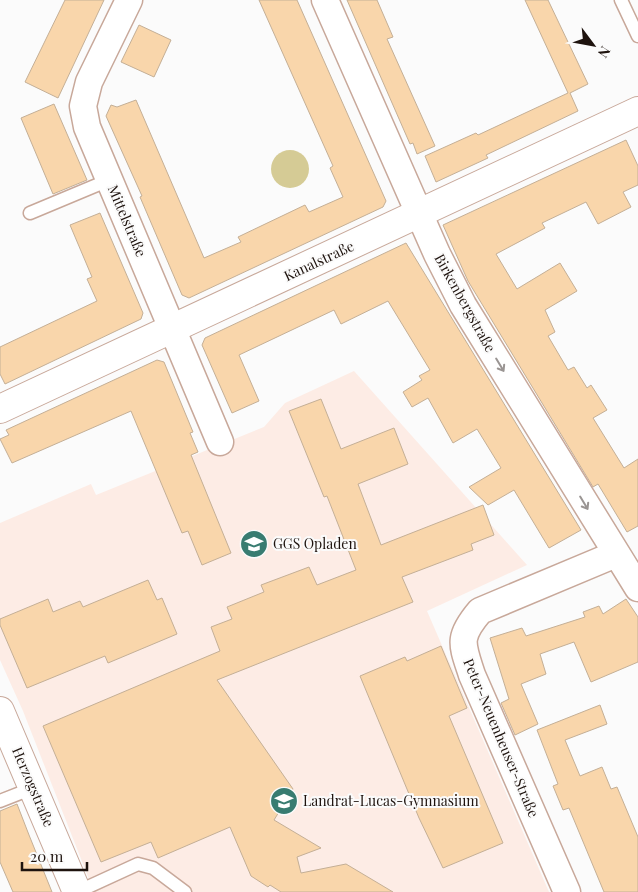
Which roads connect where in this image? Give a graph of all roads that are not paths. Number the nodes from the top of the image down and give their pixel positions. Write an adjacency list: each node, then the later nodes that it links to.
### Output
1 (129, 0): 6 (street, Mittelstraße)
2 (325, 0): 8 (street, Birkenbergstraße)
3 (621, 0): 4 (lane)
4 (638, 36)
5 (638, 111): 8 (street, Kanalstraße)
6 (110, 180): 7 (lane); 9 (street, Mittelstraße)
7 (30, 213)
8 (420, 214): 9 (street, Kanalstraße); 12 (street, Birkenbergstraße, one-way to 12)
9 (173, 330): 10 (street, Kanalstraße); 11 (street, Mittelstraße)
10 (0, 409)
11 (220, 442)
12 (616, 554): 13 (street, Birkenbergstraße); 19 (street, Peter-Neuenheuser-Straße)
13 (638, 588)
14 (0, 711): 15 (street, Herzogstraße)
15 (33, 788): 16 (lane); 17 (street, Herzogstraße)
16 (0, 802)
17 (77, 892): 18 (lane)
18 (185, 892)
19 (567, 892)

